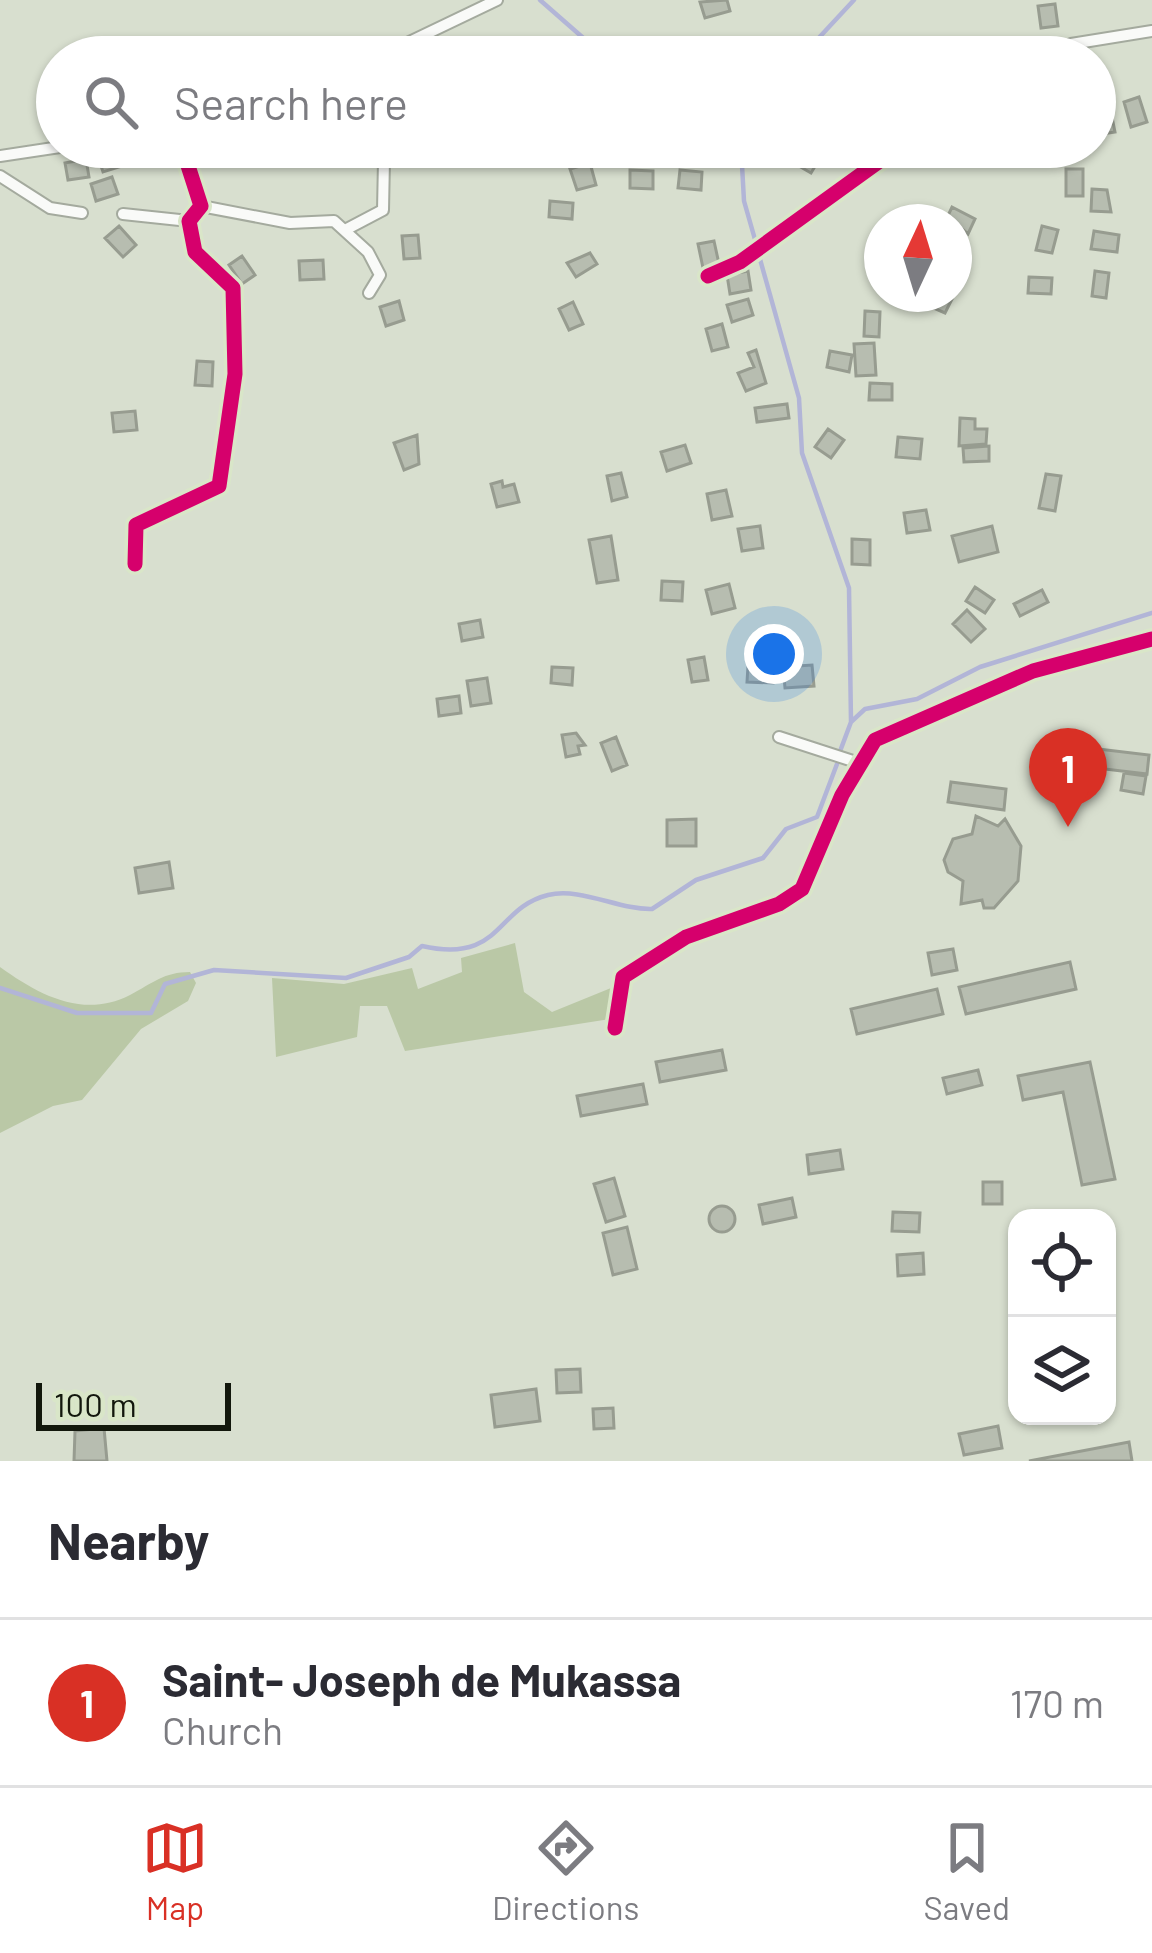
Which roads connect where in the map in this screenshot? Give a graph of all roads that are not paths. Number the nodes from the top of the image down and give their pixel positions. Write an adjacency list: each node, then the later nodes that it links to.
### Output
1 (497, 0): 3 (street)
2 (1152, 31): 4 (street)
3 (422, 36)
4 (1116, 37)
5 (36, 151): 6 (street)
6 (0, 156)
7 (189, 168): 11 (street)
8 (384, 168): 15 (street)
9 (869, 168): 16 (street)
10 (0, 176): 12 (street)
11 (201, 206): 14 (street); 15 (street)
12 (82, 213)
13 (124, 214): 14 (street)
14 (189, 221): 18 (street)
15 (345, 230): 17 (street)
16 (708, 276)
17 (369, 293)
18 (135, 564)
19 (1152, 639): 21 (street)
20 (778, 737): 21 (street)
21 (859, 763): 22 (street)
22 (615, 1028)

